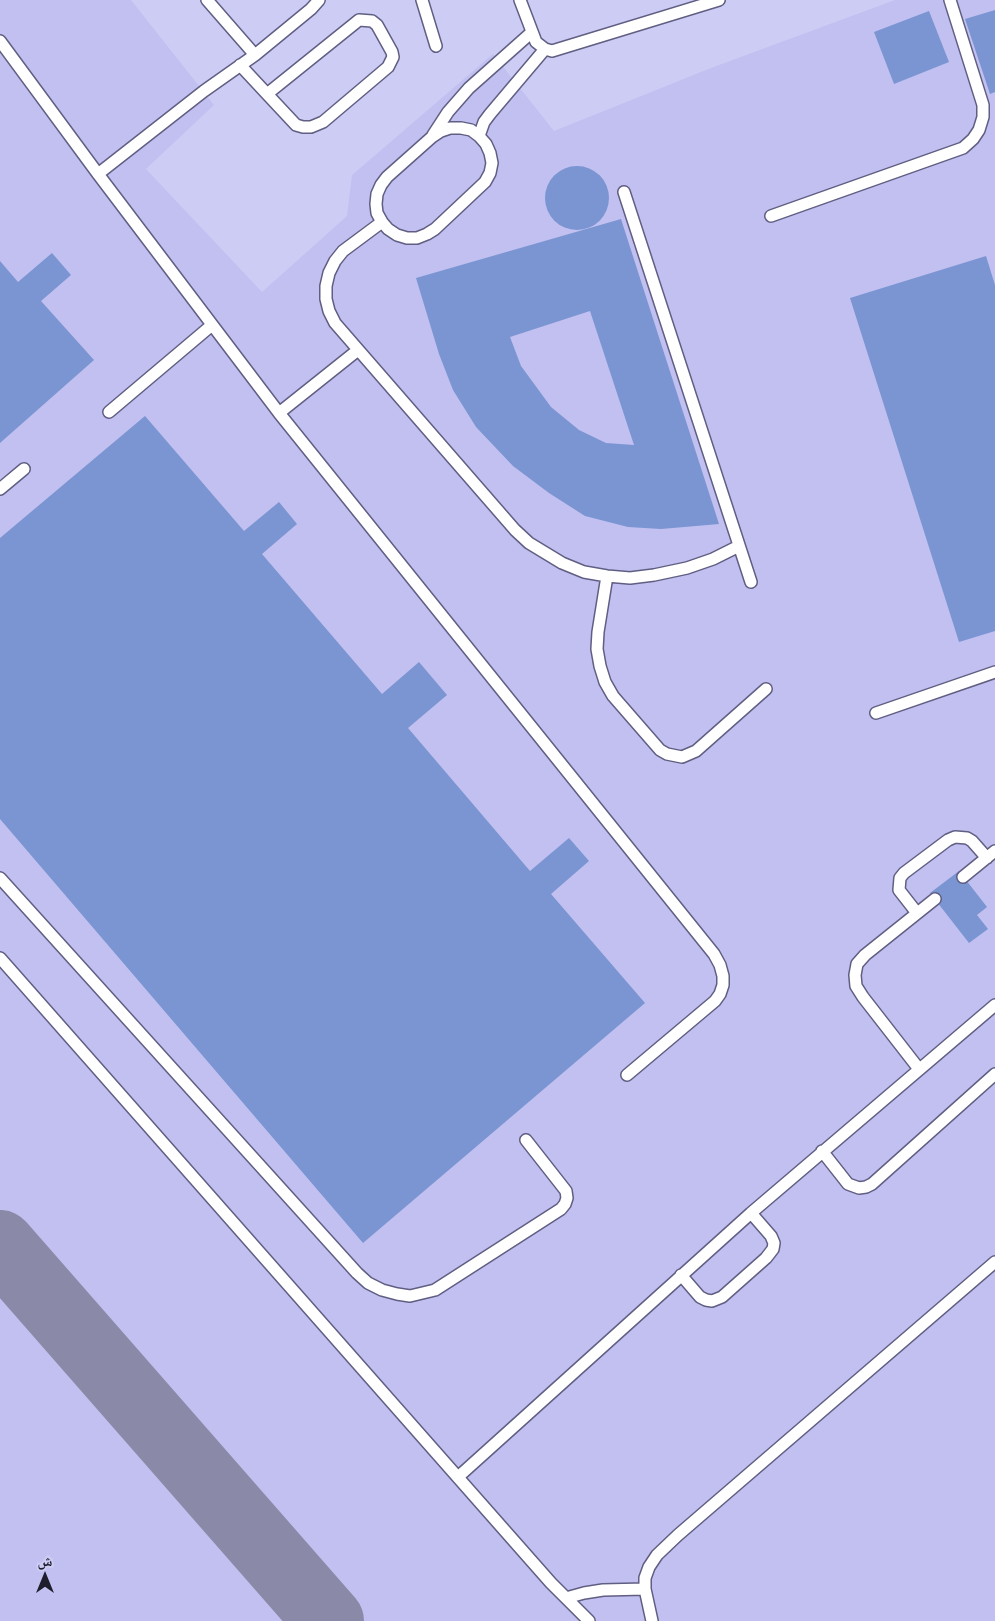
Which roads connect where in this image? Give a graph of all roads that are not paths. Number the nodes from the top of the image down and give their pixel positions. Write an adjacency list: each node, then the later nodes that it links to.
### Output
1 (207, 0): 11 (lane)
2 (319, 0): 11 (lane)
3 (422, 0): 9 (lane)
4 (520, 0): 7 (lane)
5 (719, 0): 10 (lane)
6 (950, 0): 18 (lane)
7 (532, 32): 10 (lane); 15 (lane)
8 (0, 41): 16 (lane)
9 (436, 46)
10 (545, 50): 14 (lane)
11 (255, 55): 12 (lane)
12 (240, 65): 13 (lane); 16 (lane)
13 (267, 94): 13 (lane)
14 (480, 136): 15 (lane); 19 (lane)
15 (432, 137): 19 (lane)
16 (98, 174): 20 (lane)
17 (624, 192): 26 (lane)
18 (771, 216)
19 (382, 222): 21 (lane)
20 (212, 325): 22 (lane); 23 (lane)
21 (358, 350): 23 (lane); 27 (lane)
22 (109, 412)
23 (278, 413): 41 (lane)
24 (24, 469): 25 (lane)
25 (0, 489)
26 (739, 546): 27 (lane); 28 (lane)
27 (607, 576): 30 (lane)
28 (751, 582)
29 (995, 672): 31 (lane)
30 (766, 689)
31 (876, 713)
32 (991, 855): 33 (lane); 36 (lane)
33 (963, 877)
34 (0, 878): 42 (lane)
35 (935, 899): 36 (lane)
36 (917, 913): 39 (lane)
37 (0, 958): 47 (lane)
38 (995, 1004): 39 (lane)
39 (919, 1069): 43 (lane)
40 (995, 1074): 43 (lane)
41 (627, 1075)
42 (526, 1140)
43 (822, 1152): 44 (lane)
44 (751, 1213): 46 (lane); 46 (lane)
45 (995, 1262): 48 (lane)
46 (681, 1275): 47 (lane)
47 (458, 1477): 49 (lane)
48 (645, 1589): 49 (lane); 51 (lane)
49 (566, 1598): 50 (lane)
50 (590, 1621)
51 (652, 1621)

